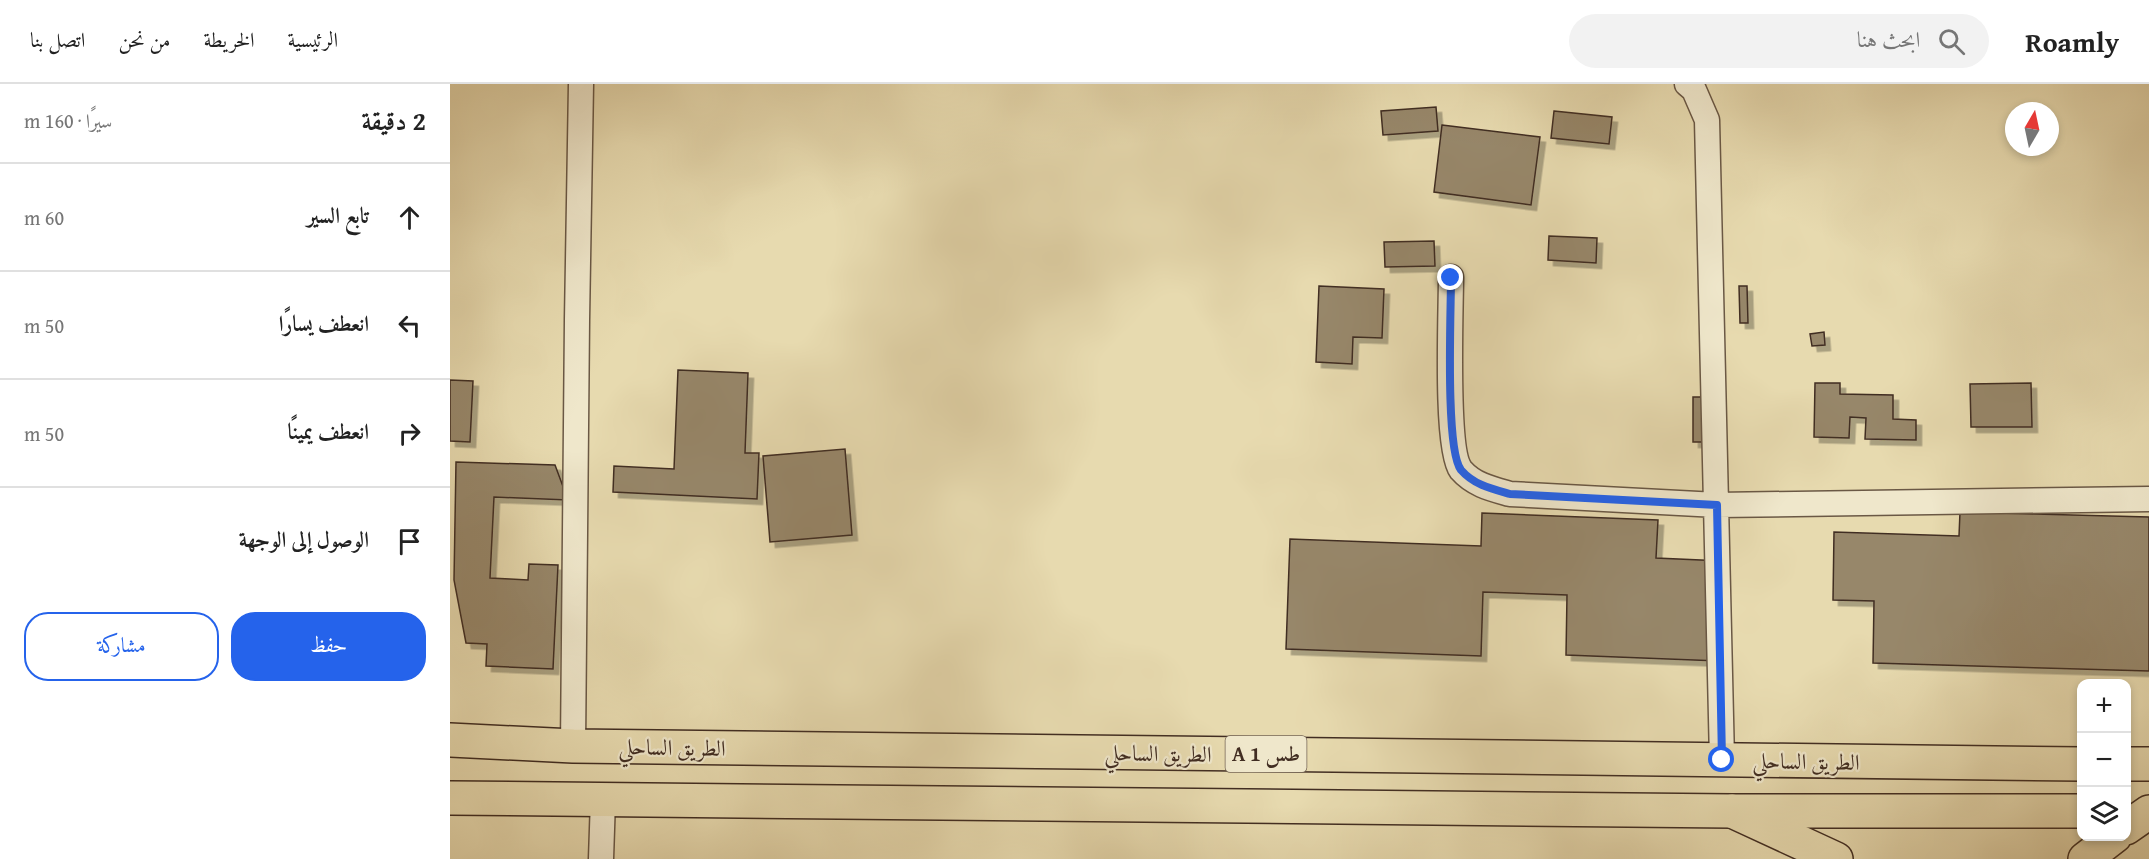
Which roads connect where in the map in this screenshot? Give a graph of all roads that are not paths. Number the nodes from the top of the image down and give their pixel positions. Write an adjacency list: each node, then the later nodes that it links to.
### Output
1 (581, 84): 7 (street)
2 (1687, 84): 5 (street)
3 (1451, 278): 5 (street)
4 (2149, 500): 5 (street)
5 (1717, 505): 8 (street)
6 (450, 740): 7 (main road, الطريق الساحلي / A 1 طس)
7 (573, 746): 8 (main road, الطريق الساحلي / A 1 طس)
8 (1722, 760): 9 (main road, الطريق الساحلي / A 1 طس)
9 (2077, 764)
10 (2131, 764): 11 (main road)
11 (2149, 764)
12 (450, 798): 13 (main road, A 1 طس)
13 (603, 799): 14 (main road, A 1 طس); 20 (street)
14 (1732, 811): 15 (main road, A 1 طس); 21 (main road)
15 (2077, 811)
16 (2131, 811): 17 (main road)
17 (2149, 811): 18 (main road)
18 (2131, 825)
19 (2110, 841): 22 (main road)
20 (602, 859)
21 (1836, 859)
22 (2085, 859)

